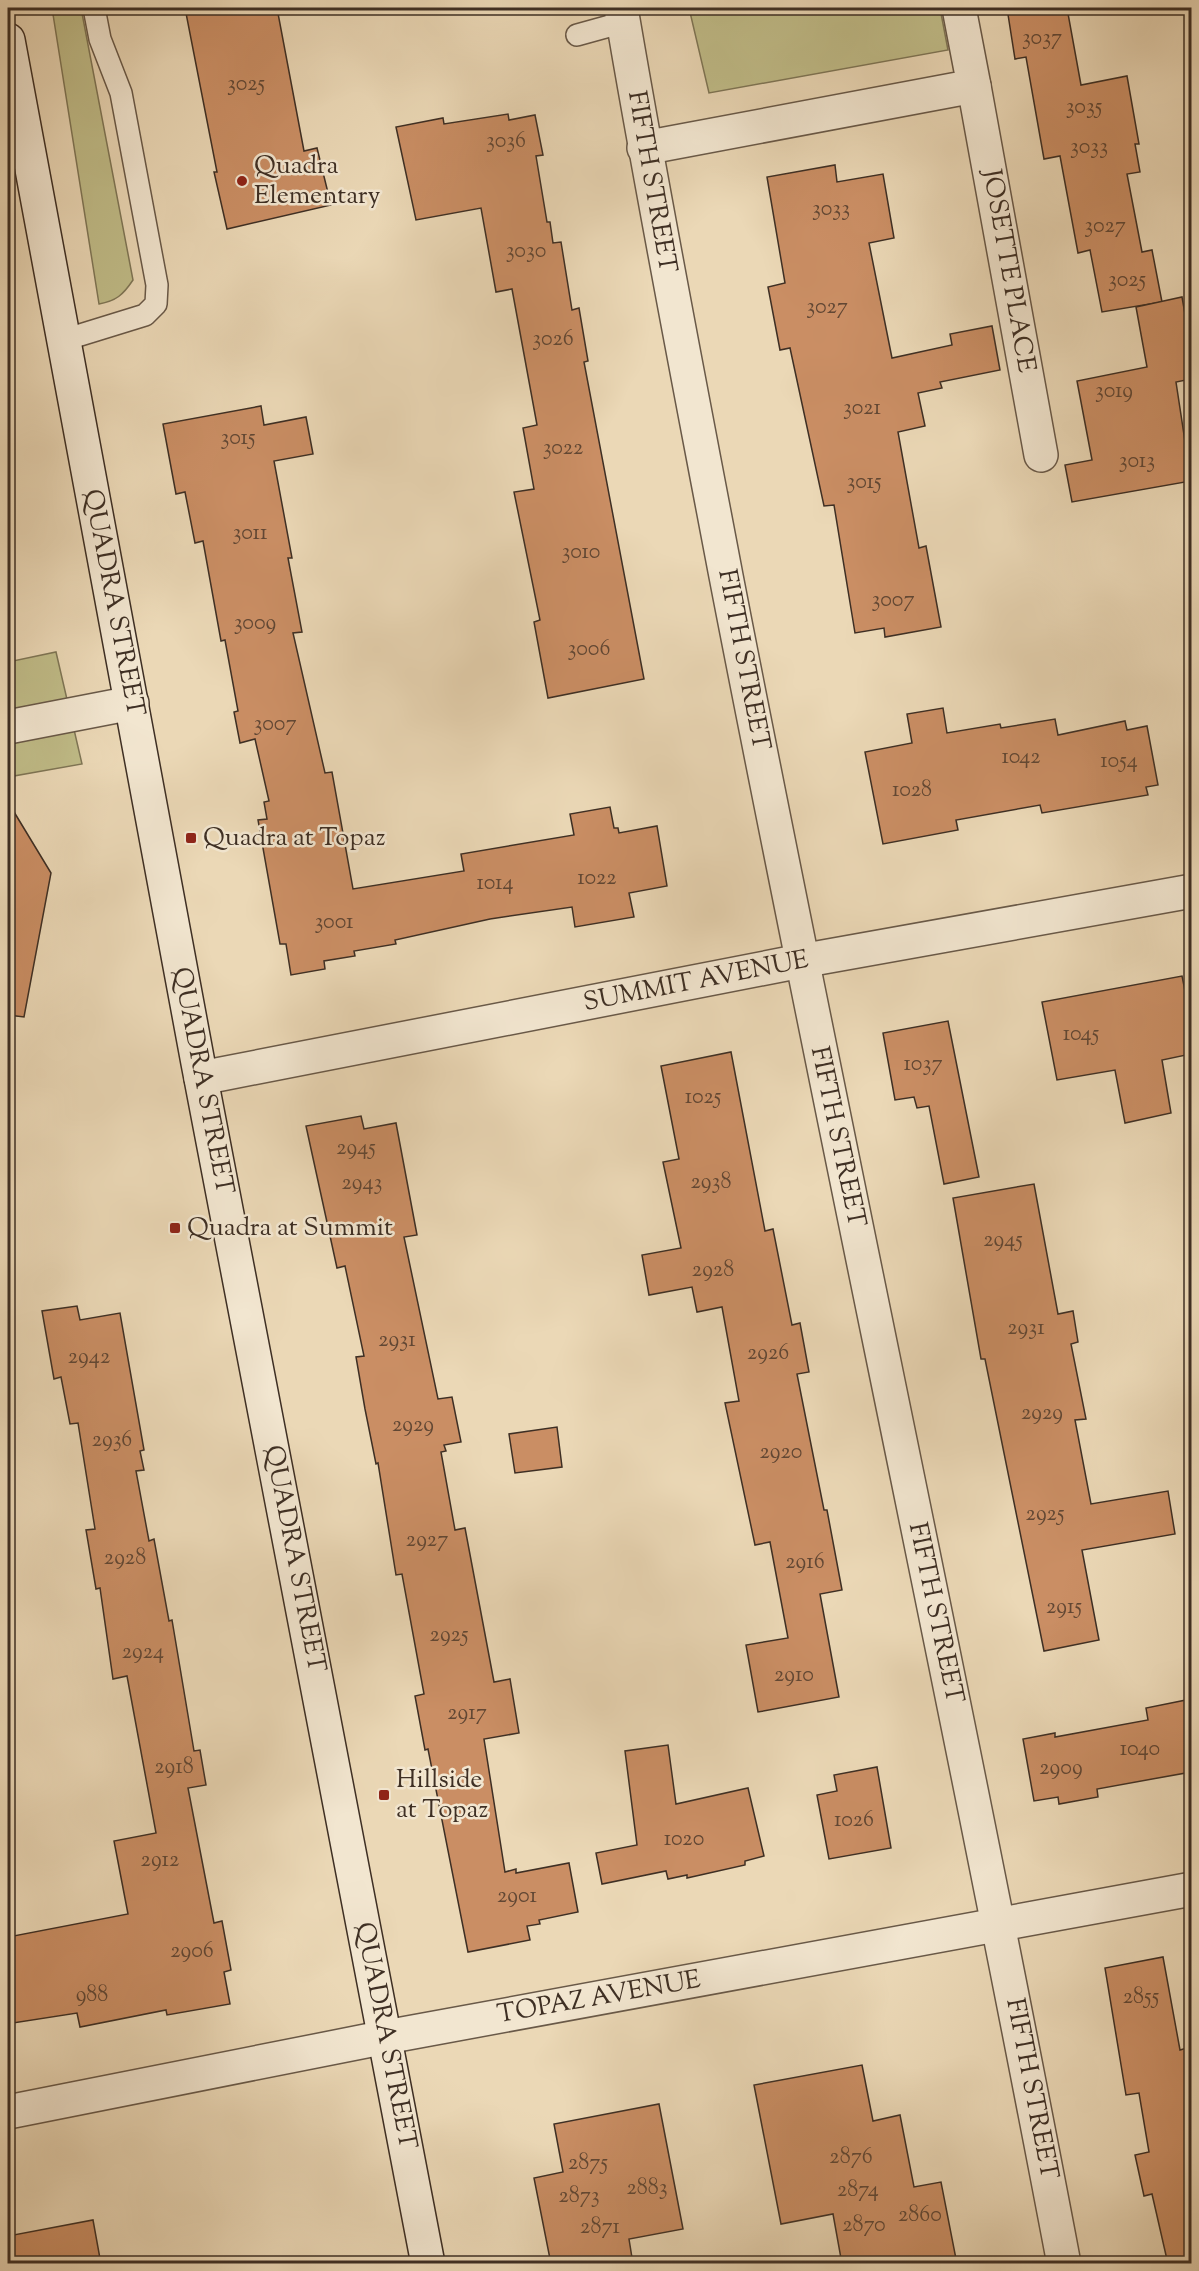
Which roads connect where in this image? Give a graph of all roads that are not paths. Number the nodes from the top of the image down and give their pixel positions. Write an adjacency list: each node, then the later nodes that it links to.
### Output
1 (94, 8): 8 (lane)
2 (959, 8): 6 (street, JOSETTE PLACE)
3 (622, 15): 4 (lane); 7 (street, FIFTH STREET)
4 (577, 35)
5 (8, 40): 8 (street, QUADRA STREET)
6 (974, 86): 7 (street); 9 (street, JOSETTE PLACE)
7 (644, 148): 13 (street, FIFTH STREET)
8 (64, 340): 10 (street, QUADRA STREET)
9 (1041, 455)
10 (132, 703): 11 (street); 14 (street, QUADRA STREET)
11 (8, 727)
12 (1191, 891): 13 (street, SUMMIT AVENUE)
13 (801, 961): 14 (street, SUMMIT AVENUE); 16 (street, FIFTH STREET)
14 (201, 1078): 17 (street, QUADRA STREET)
15 (1191, 1889): 16 (street, TOPAZ AVENUE)
16 (1000, 1924): 17 (street, TOPAZ AVENUE); 20 (street, FIFTH STREET)
17 (386, 2037): 18 (street, TOPAZ AVENUE); 19 (street, QUADRA STREET)
18 (8, 2112)
19 (428, 2264)
20 (1064, 2264)

